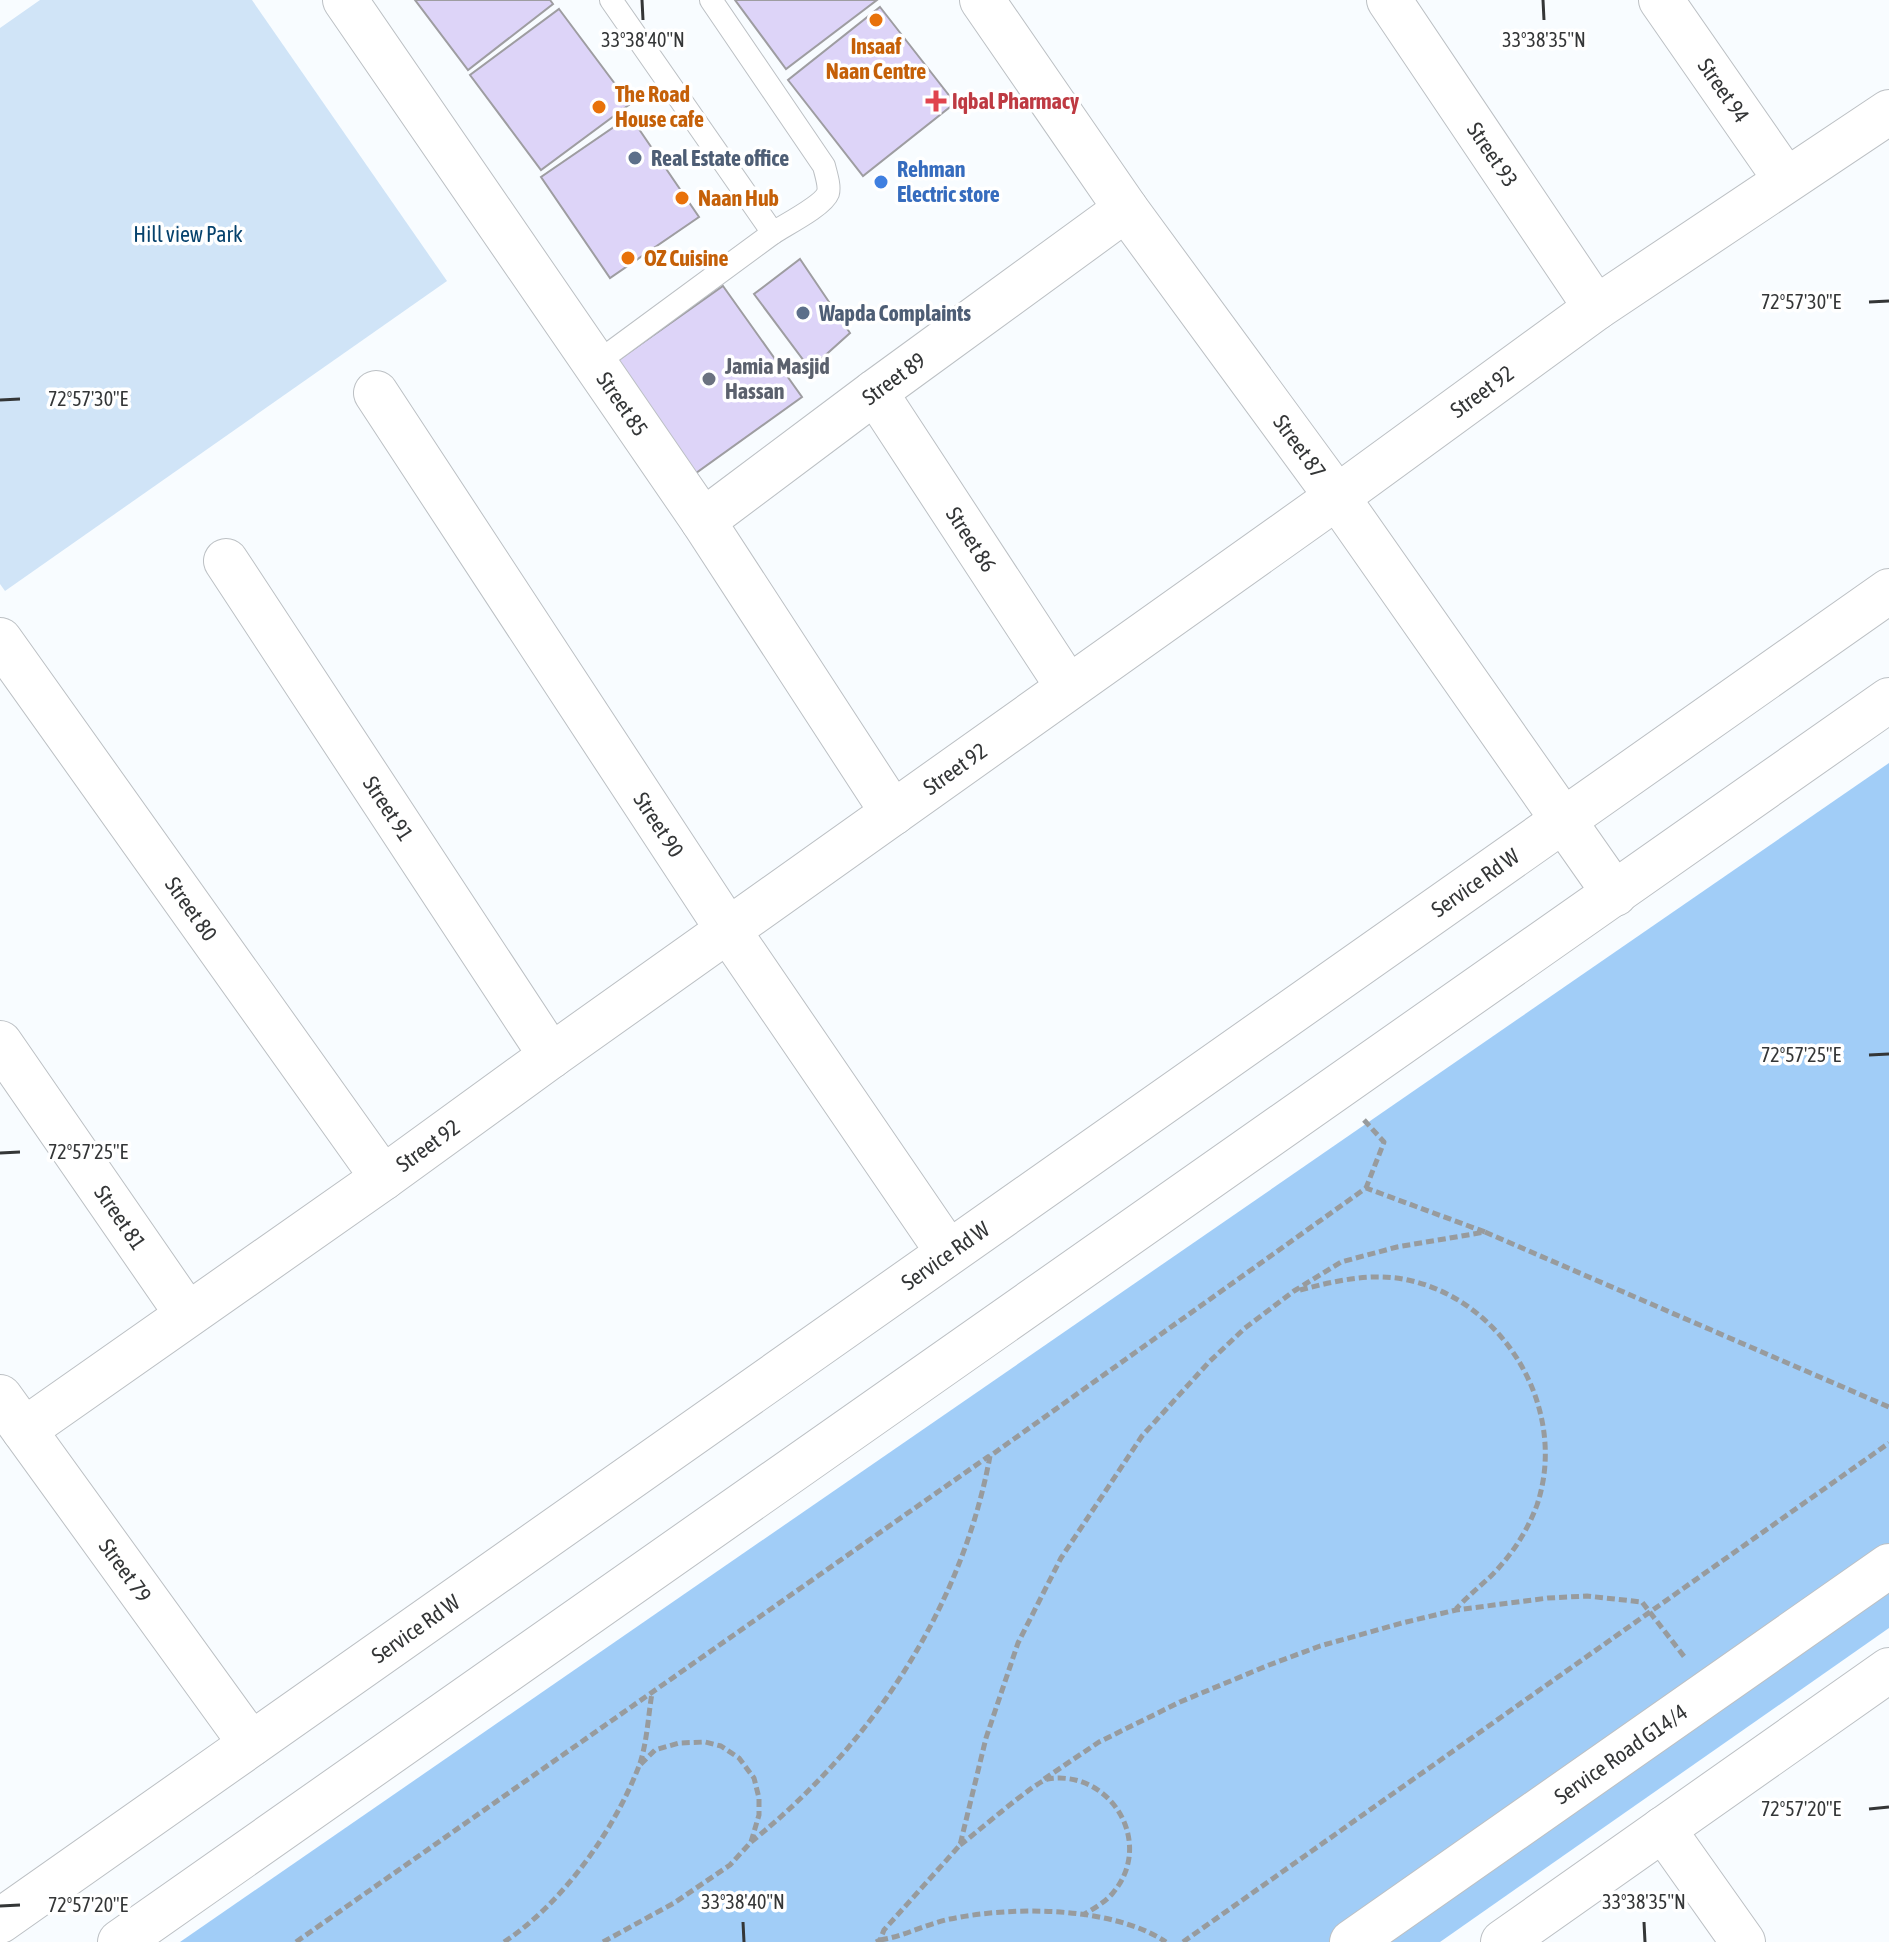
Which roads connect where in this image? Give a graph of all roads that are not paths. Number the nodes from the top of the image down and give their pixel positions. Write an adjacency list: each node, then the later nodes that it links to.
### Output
1 (345, 0): 12 (street, Street 85)
2 (611, 0): 10 (lane)
3 (711, 0): 10 (lane)
4 (982, 0): 9 (street, Street 87)
5 (1389, 0): 11 (street, Street 93)
6 (1661, 0): 8 (street, Street 94)
7 (1889, 112): 8 (street, Street 92)
8 (1786, 180): 11 (street, Street 92)
9 (1126, 209): 13 (street, Street 89); 15 (street, Street 87)
10 (773, 233): 12 (lane)
11 (1596, 308): 15 (street, Street 92)
12 (595, 364): 16 (street, Street 85)
13 (875, 392): 16 (street, Street 89); 20 (street, Street 86)
14 (376, 393): 25 (street, Street 90)
15 (1337, 497): 20 (street, Street 92); 23 (street, Street 87)
16 (703, 521): 22 (street, Street 85)
17 (226, 561): 27 (street, Street 91)
18 (1889, 591): 23 (street, Service Rd W)
19 (0, 640): 28 (street, Street 80)
20 (1068, 687): 22 (street, Street 92)
21 (1889, 700): 24 (street)
22 (893, 813): 25 (street, Street 92)
23 (1564, 820): 24 (street, Street 87); 29 (street, Service Rd W)
24 (1615, 894): 37 (street)
25 (728, 930): 27 (street, Street 92); 29 (street, Street 90)
26 (0, 1043): 30 (street, Street 81)
27 (551, 1056): 28 (street, Street 92)
28 (383, 1178): 30 (street, Street 92)
29 (948, 1252): 34 (street, Service Rd W)
30 (187, 1314): 31 (street, Street 92)
31 (12, 1414): 34 (street, Street 79)
32 (1889, 1566): 38 (street, Service Road G14/4)
33 (1889, 1670): 35 (street)
34 (251, 1744): 36 (street, Service Rd W)
35 (1663, 1829): 39 (street); 40 (street)
36 (0, 1921)
37 (120, 1942)
38 (1352, 1942)
39 (1503, 1942)
40 (1743, 1942)

